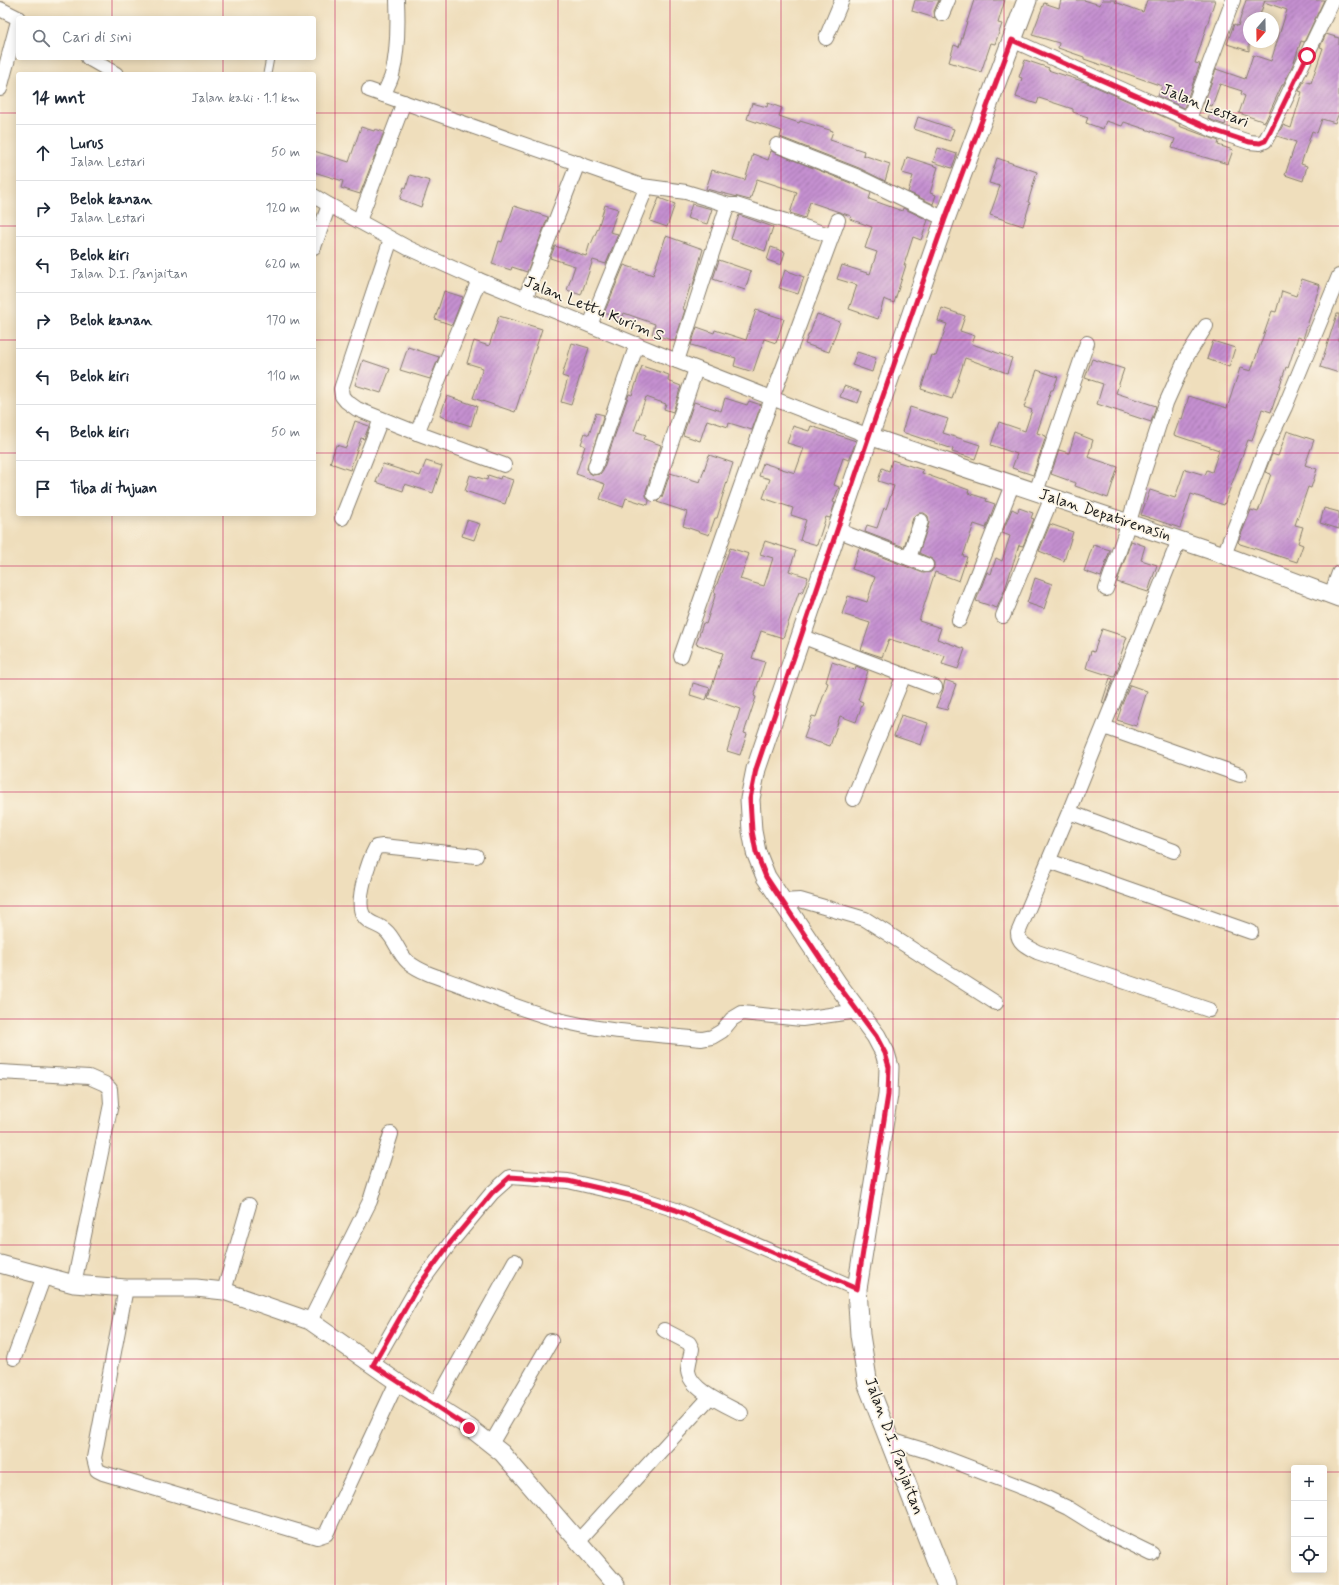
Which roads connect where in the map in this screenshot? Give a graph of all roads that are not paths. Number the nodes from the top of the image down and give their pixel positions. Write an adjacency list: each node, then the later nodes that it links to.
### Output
1 (397, 0): 19 (street)
2 (842, 0): 11 (street)
3 (948, 0): 8 (street)
4 (1027, 0): 12 (main road, Jalan D.I. Panjaitan)
5 (1233, 0): 21 (street)
6 (1333, 0): 21 (street, Jalan Lestari)
7 (0, 9): 9 (street)
8 (942, 14)
9 (16, 19)
10 (16, 28): 17 (street)
11 (826, 38)
12 (1012, 40): 21 (street, Jalan Lestari); 28 (main road, Jalan D.I. Panjaitan)
13 (92, 60): 15 (street)
14 (270, 60): 16 (lane)
15 (112, 72)
16 (267, 72)
17 (0, 89)
18 (370, 90): 19 (street)
19 (384, 95): 20 (street)
20 (404, 102): 23 (street); 30 (street)
21 (1189, 119)
22 (776, 145): 28 (street)
23 (578, 163): 24 (street); 36 (street)
24 (642, 186): 27 (street); 37 (street)
25 (316, 197): 26 (street, Jalan Lettu Kurim S)
26 (329, 205): 30 (street, Jalan Lettu Kurim S); 33 (street)
27 (729, 205): 31 (street); 41 (street)
28 (945, 219): 46 (main road, Jalan D.I. Panjaitan)
29 (838, 220): 31 (street)
30 (359, 221): 32 (street, Jalan Lettu Kurim S)
31 (832, 236): 43 (street)
32 (391, 239): 35 (street, Jalan Lettu Kurim S); 44 (street)
33 (316, 241)
34 (1339, 276): 58 (street)
35 (479, 280): 36 (street, Jalan Lettu Kurim S); 45 (street)
36 (525, 299): 37 (street, Jalan Lettu Kurim S)
37 (590, 325): 40 (street, Jalan Lettu Kurim S)
38 (1206, 326): 55 (street)
39 (1087, 343): 50 (street)
40 (637, 344): 41 (street, Jalan Lettu Kurim S); 48 (street)
41 (677, 361): 42 (street, Jalan Lettu Kurim S)
42 (696, 369): 43 (street, Jalan Lettu Kurim S); 51 (street)
43 (772, 398): 46 (street, Jalan Lettu Kurim S); 67 (street)
44 (381, 419): 45 (street); 53 (street)
45 (417, 433): 47 (street)
46 (869, 436): 49 (street, Jalan Depatirenasin); 56 (main road, Jalan D.I. Panjaitan)
47 (504, 464)
48 (595, 467)
49 (1012, 485): 50 (street, Jalan Depatirenasin); 65 (street)
50 (1036, 492): 52 (street, Jalan Depatirenasin)
51 (654, 494)
52 (1052, 497): 55 (street, Jalan Depatirenasin); 64 (street)
53 (342, 518)
54 (921, 521): 59 (street)
55 (1129, 522): 57 (street, Jalan Depatirenasin); 62 (street)
56 (837, 530): 59 (street); 66 (main road, Jalan D.I. Panjaitan)
57 (1179, 540): 58 (street, Jalan Depatirenasin); 70 (street)
58 (1224, 555): 63 (street, Jalan Depatirenasin)
59 (909, 558): 60 (street)
60 (926, 565)
61 (1339, 573): 63 (street)
62 (1106, 589)
63 (1335, 597)
64 (1003, 616)
65 (959, 620)
66 (801, 636): 68 (street); 77 (main road, Jalan D.I. Panjaitan)
67 (681, 656)
68 (904, 675): 69 (street); 72 (street)
69 (935, 687)
70 (1104, 727): 71 (street); 73 (street)
71 (1240, 775)
72 (853, 799)
73 (1070, 812): 74 (street); 76 (street)
74 (1174, 851)
75 (476, 856): 81 (street)
76 (1049, 861): 78 (street); 80 (street)
77 (782, 901): 79 (street); 81 (main road, Jalan D.I. Panjaitan)
78 (1251, 932)
79 (996, 1003)
80 (1209, 1010)
81 (858, 1011): 90 (main road, Jalan D.I. Panjaitan)
82 (0, 1072): 88 (street)
83 (391, 1134): 92 (street)
84 (249, 1204): 91 (street)
85 (515, 1261): 99 (street)
86 (0, 1264): 87 (street)
87 (44, 1276): 88 (street); 95 (street)
88 (74, 1284): 89 (street)
89 (126, 1288): 91 (street); 97 (street)
90 (857, 1289): 96 (street); 101 (main road, Jalan D.I. Panjaitan)
91 (224, 1290): 92 (street)
92 (310, 1321): 96 (street)
93 (664, 1330): 98 (street)
94 (551, 1341): 102 (street)
95 (14, 1358)
96 (373, 1365): 97 (street)
97 (397, 1382): 99 (street)
98 (710, 1397): 100 (street); 103 (street)
99 (435, 1405): 102 (street)
100 (740, 1413)
101 (890, 1440): 104 (street); 106 (main road, Jalan D.I. Panjaitan)
102 (491, 1444): 103 (street)
103 (579, 1540): 105 (street)
104 (1152, 1554)
105 (616, 1585)
106 (946, 1585)

